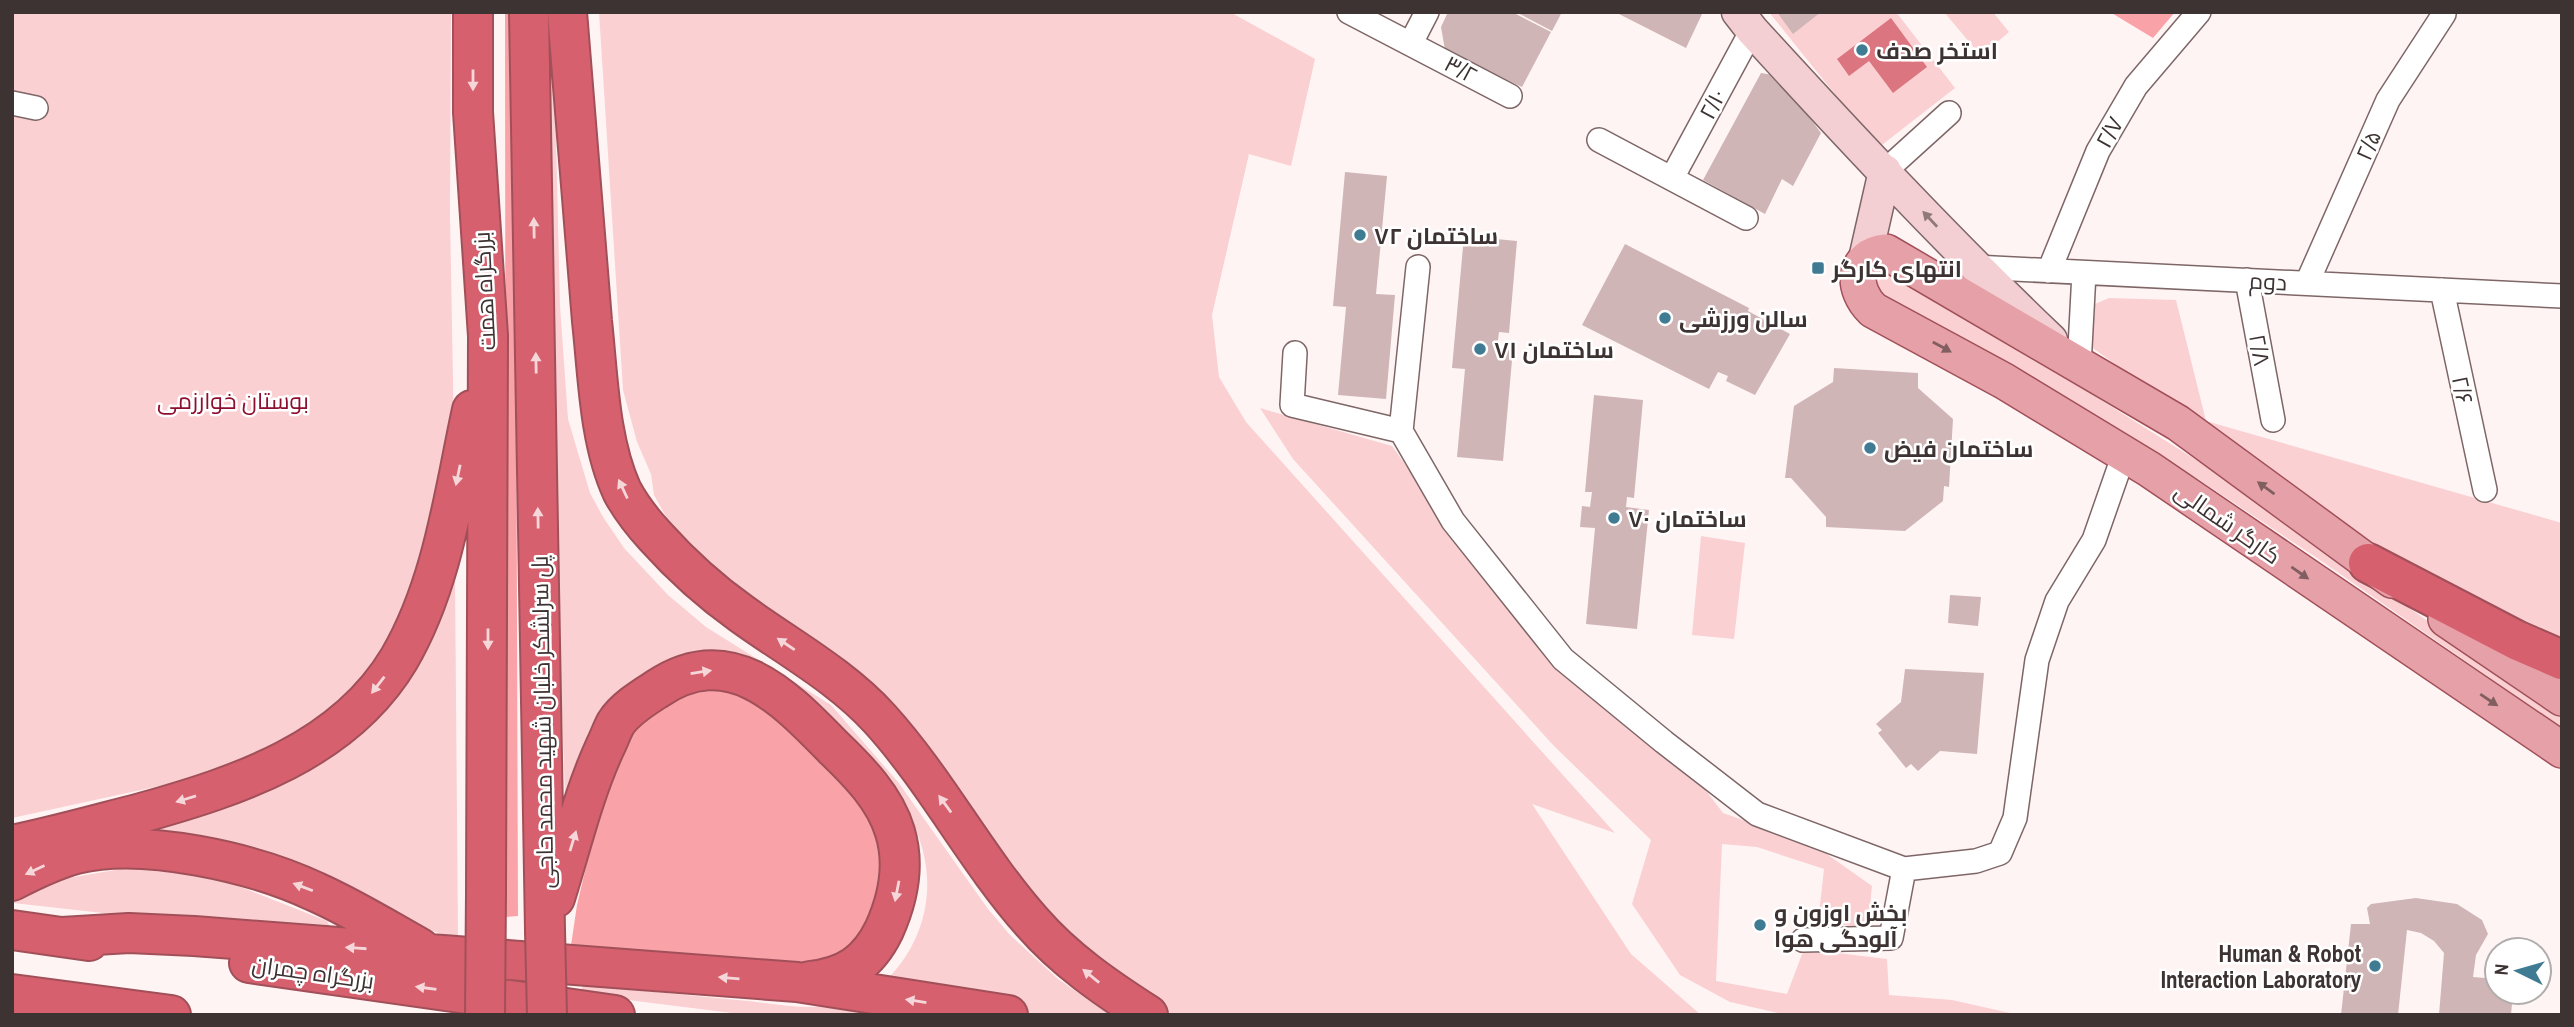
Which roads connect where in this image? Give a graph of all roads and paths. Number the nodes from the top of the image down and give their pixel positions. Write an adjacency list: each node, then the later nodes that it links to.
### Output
1 (473, 12): 27 (highway, بزرگراه همت, one-way to 27)
2 (529, 12): 42 (highway, پل سرلشکر خلبان شهید محمد حاجی, one-way to 2)
3 (567, 12): 53 (highway, one-way to 3)
4 (1349, 12): 9 (street, ۳/۲)
5 (1427, 12): 9 (street)
6 (2199, 12): 21 (street, ۲/۷)
7 (2444, 14): 24 (street, ۲/۵)
8 (1745, 21): 15 (main road); 16 (street, ۲/۱۰)
9 (1411, 43): 10 (street, ۳/۲)
10 (1510, 96)
11 (12, 103): 12 (street)
12 (36, 108)
13 (1949, 113): 15 (street)
14 (1599, 140): 16 (street)
15 (1885, 171): 18 (main road); 20 (main road, one-way to 15)
16 (1672, 178): 17 (street)
17 (1746, 218)
18 (1882, 259): 29 (main road); 32 (main road, کارگر شمالی, one-way to 32)
19 (1418, 267): 31 (street)
20 (1974, 267): 21 (street, دوم); 29 (main road)
21 (2049, 271): 22 (street, دوم)
22 (2084, 273): 23 (street, دوم); 29 (street)
23 (2247, 280): 24 (street, دوم); 30 (street, ۲/۸)
24 (2307, 283): 25 (street, دوم)
25 (2442, 290): 26 (street, دوم); 33 (street, ۲/۶)
26 (2562, 296)
27 (488, 336): 38 (highway, one-way to 38); 49 (highway, بزرگراه همت, one-way to 49, bridge)
28 (1295, 353): 31 (street)
29 (2079, 366): 34 (main road, one-way to 29)
30 (2273, 420)
31 (1401, 431): 39 (street)
32 (2124, 454): 37 (main road, کارگر شمالی, one-way to 37); 39 (street)
33 (2485, 490)
34 (2368, 563): 35 (highway); 36 (main road)
35 (2562, 660)
36 (2562, 698)
37 (2562, 750)
38 (12, 845)
39 (1904, 869): 44 (street)
40 (12, 881): 45 (highway, one-way to 40)
41 (12, 930): 43 (highway, بزرگراه چمران)
42 (545, 930): 46 (highway, one-way to 46); 50 (highway, پل سرلشکر خلبان شهید محمد حاجی, bridge)
43 (62, 937): 45 (highway, one-way to 43); 51 (highway, بزرگراه چمران, one-way to 43)
44 (1803, 940)
45 (428, 953): 46 (highway, one-way to 45)
46 (797, 982): 52 (highway, one-way to 46)
47 (12, 994): 48 (highway)
48 (172, 1015)
49 (485, 1015)
50 (547, 1015)
51 (615, 1015)
52 (1007, 1015)
53 (1147, 1015)

